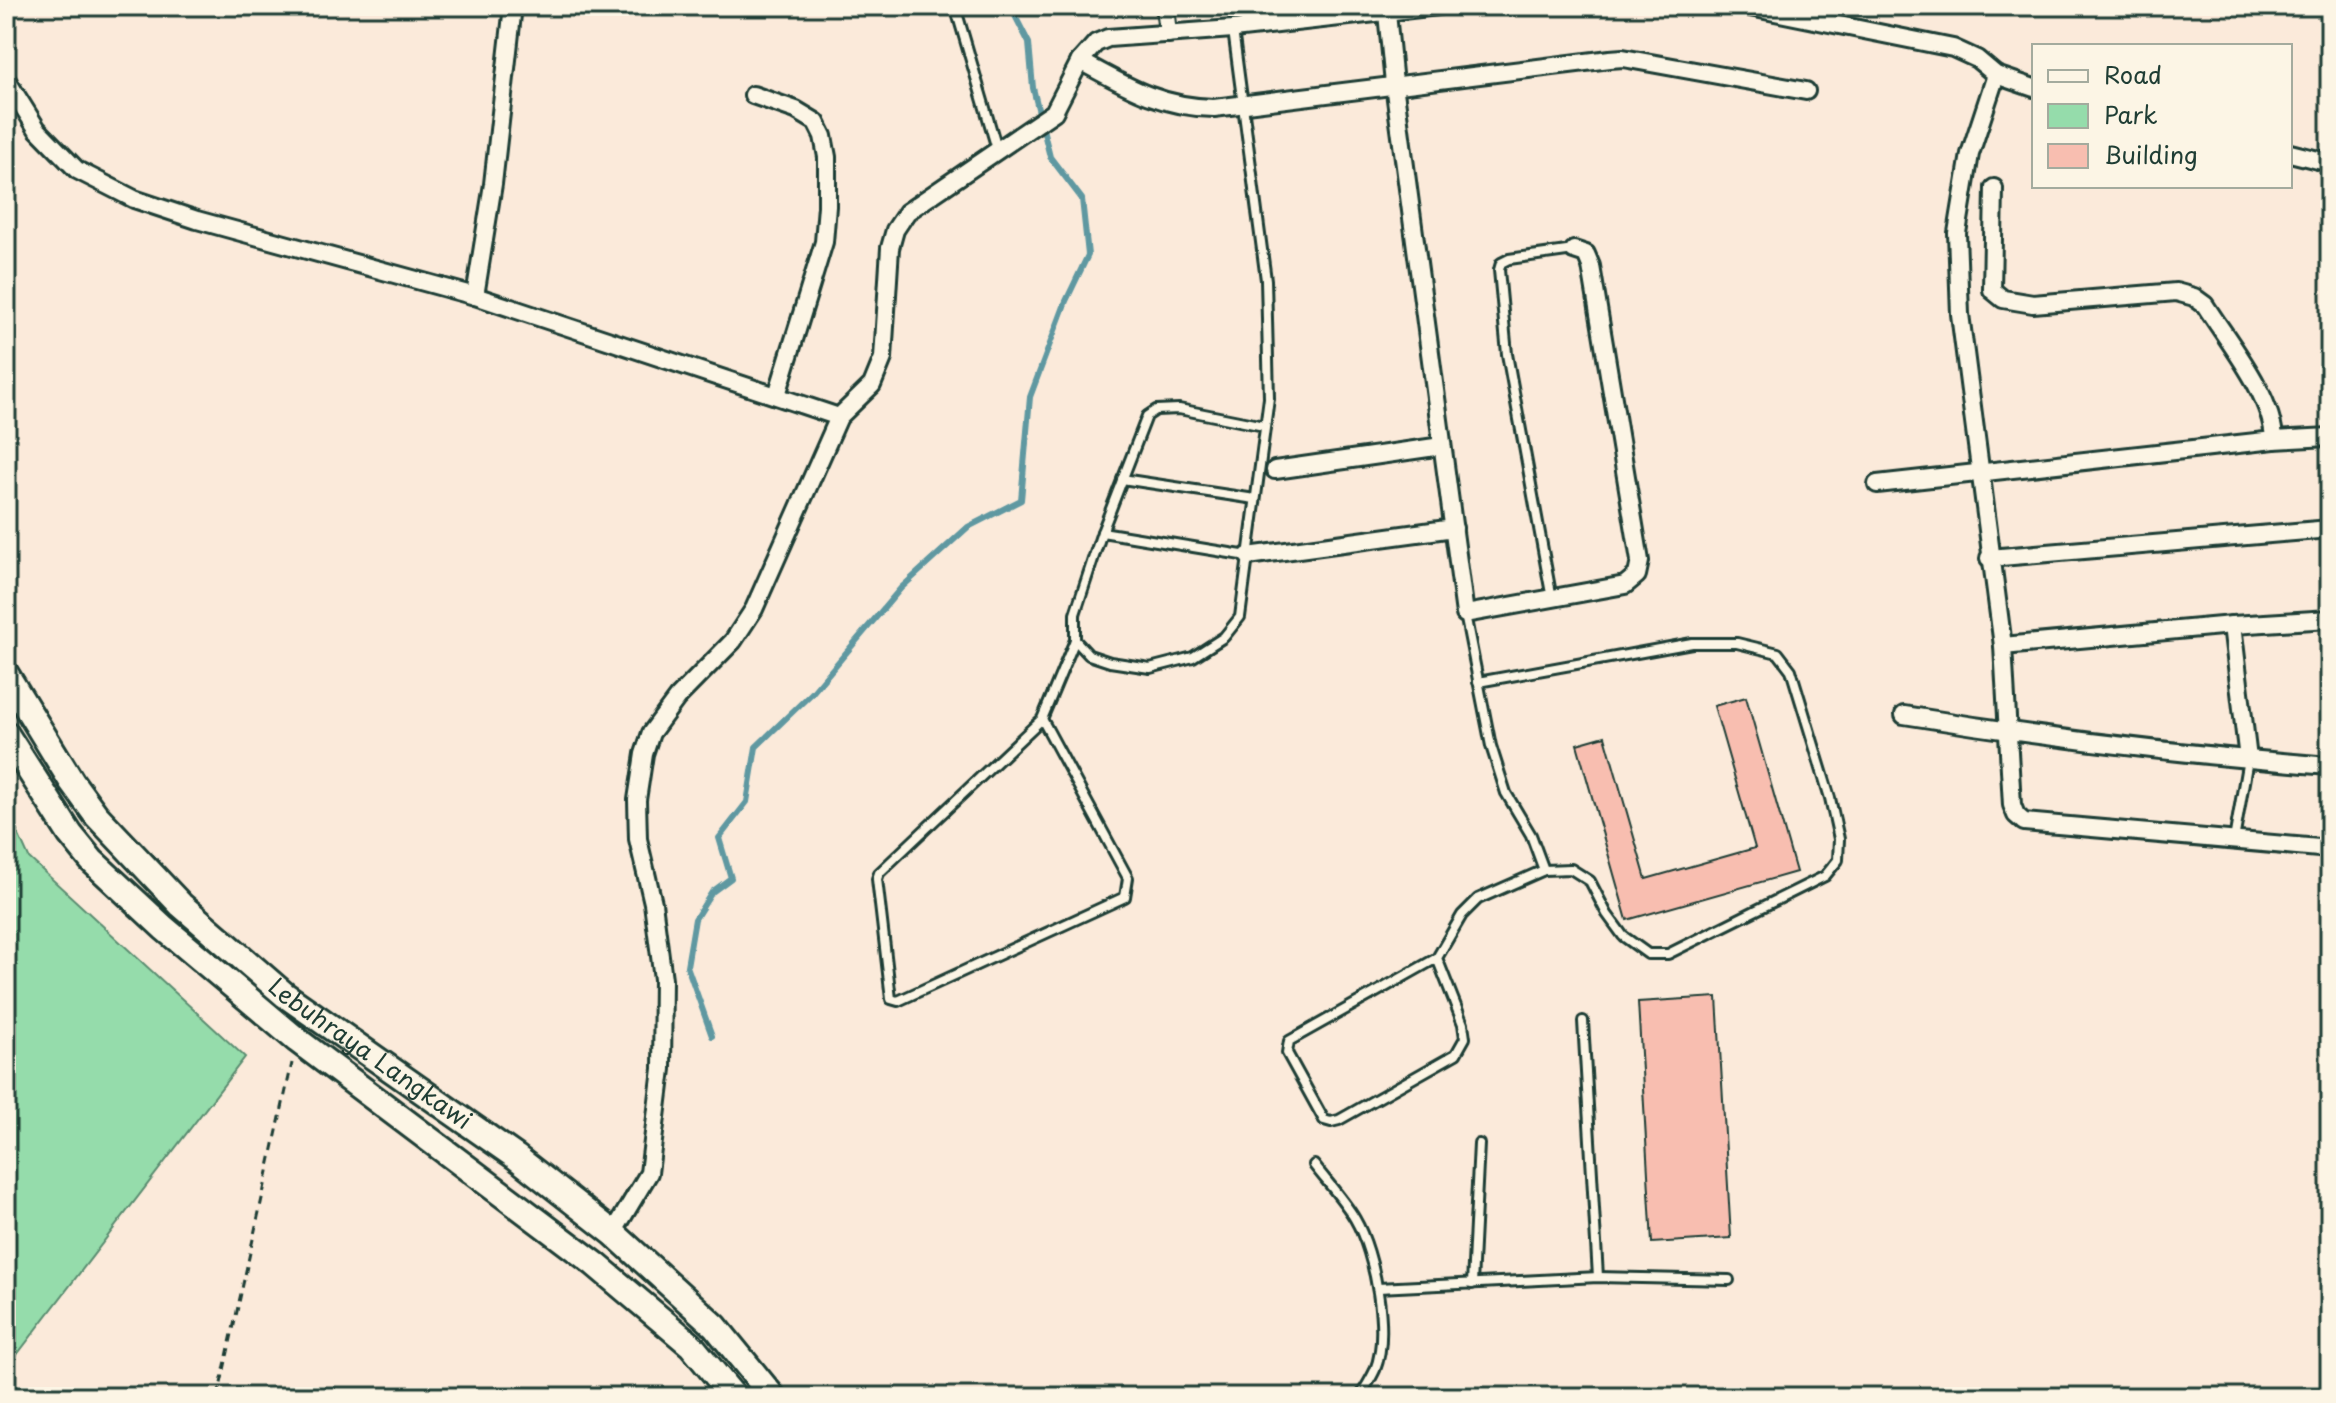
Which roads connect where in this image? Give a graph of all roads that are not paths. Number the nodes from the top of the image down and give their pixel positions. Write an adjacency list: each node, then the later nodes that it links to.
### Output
1 (513, 6): 23 (street)
2 (955, 6): 18 (lane)
3 (1165, 6): 9 (street)
4 (1438, 6): 7 (street)
5 (1745, 6): 11 (street)
6 (1335, 12): 7 (street); 8 (street)
7 (1387, 13): 13 (street)
8 (1233, 29): 9 (street); 17 (lane)
9 (1168, 34): 10 (street)
10 (1080, 61): 17 (street); 18 (street)
11 (1996, 75): 14 (street); 31 (street)
12 (6, 79): 23 (street)
13 (1394, 84): 15 (street); 17 (street); 29 (street)
14 (2032, 87)
15 (1806, 91)
16 (753, 95): 24 (street)
17 (1243, 104): 26 (lane)
18 (997, 149): 25 (street)
19 (2292, 154): 20 (street)
20 (2330, 163)
21 (1994, 188): 28 (street)
22 (1574, 250): 40 (lane); 40 (street)
23 (475, 296): 24 (street)
24 (777, 395): 25 (street)
25 (839, 417): 61 (street)
26 (1264, 426): 32 (lane); 34 (lane)
27 (2330, 437): 28 (street)
28 (2274, 440): 31 (street)
29 (1442, 446): 30 (street); 35 (street)
30 (1275, 470)
31 (1979, 473): 33 (street); 39 (street)
32 (1122, 479): 34 (lane); 37 (lane)
33 (1877, 484)
34 (1255, 499): 38 (lane)
35 (1454, 528): 38 (street); 41 (street)
36 (2330, 529): 39 (street)
37 (1102, 532): 38 (lane); 44 (lane)
38 (1248, 556): 44 (lane)
39 (1989, 558): 45 (street)
40 (1552, 600): 41 (street)
41 (1465, 614): 47 (lane)
42 (2330, 619): 43 (street)
43 (2232, 625): 45 (street); 52 (street)
44 (1075, 640): 49 (lane)
45 (2003, 646): 50 (street)
46 (6, 674): 61 (main road, Lebuhraya Langkawi)
47 (1478, 682): 56 (lane); 56 (lane)
48 (1904, 715): 50 (street)
49 (1042, 719): 49 (lane)
50 (2008, 732): 52 (street); 54 (street)
51 (6, 734): 66 (main road, Lebuhraya Langkawi)
52 (2248, 759): 53 (street); 54 (lane)
53 (2330, 766)
54 (2234, 840): 55 (street)
55 (2330, 849)
56 (1544, 870): 57 (lane)
57 (1437, 958): 57 (lane)
58 (1583, 1021): 62 (lane)
59 (1479, 1144): 64 (lane)
60 (1314, 1165): 65 (lane)
61 (613, 1233): 67 (main road, Lebuhraya Langkawi)
62 (1598, 1277): 63 (lane); 64 (lane)
63 (1729, 1280)
64 (1472, 1284): 65 (lane)
65 (1378, 1288): 68 (lane)
66 (734, 1397)
67 (773, 1397)
68 (1360, 1397)

